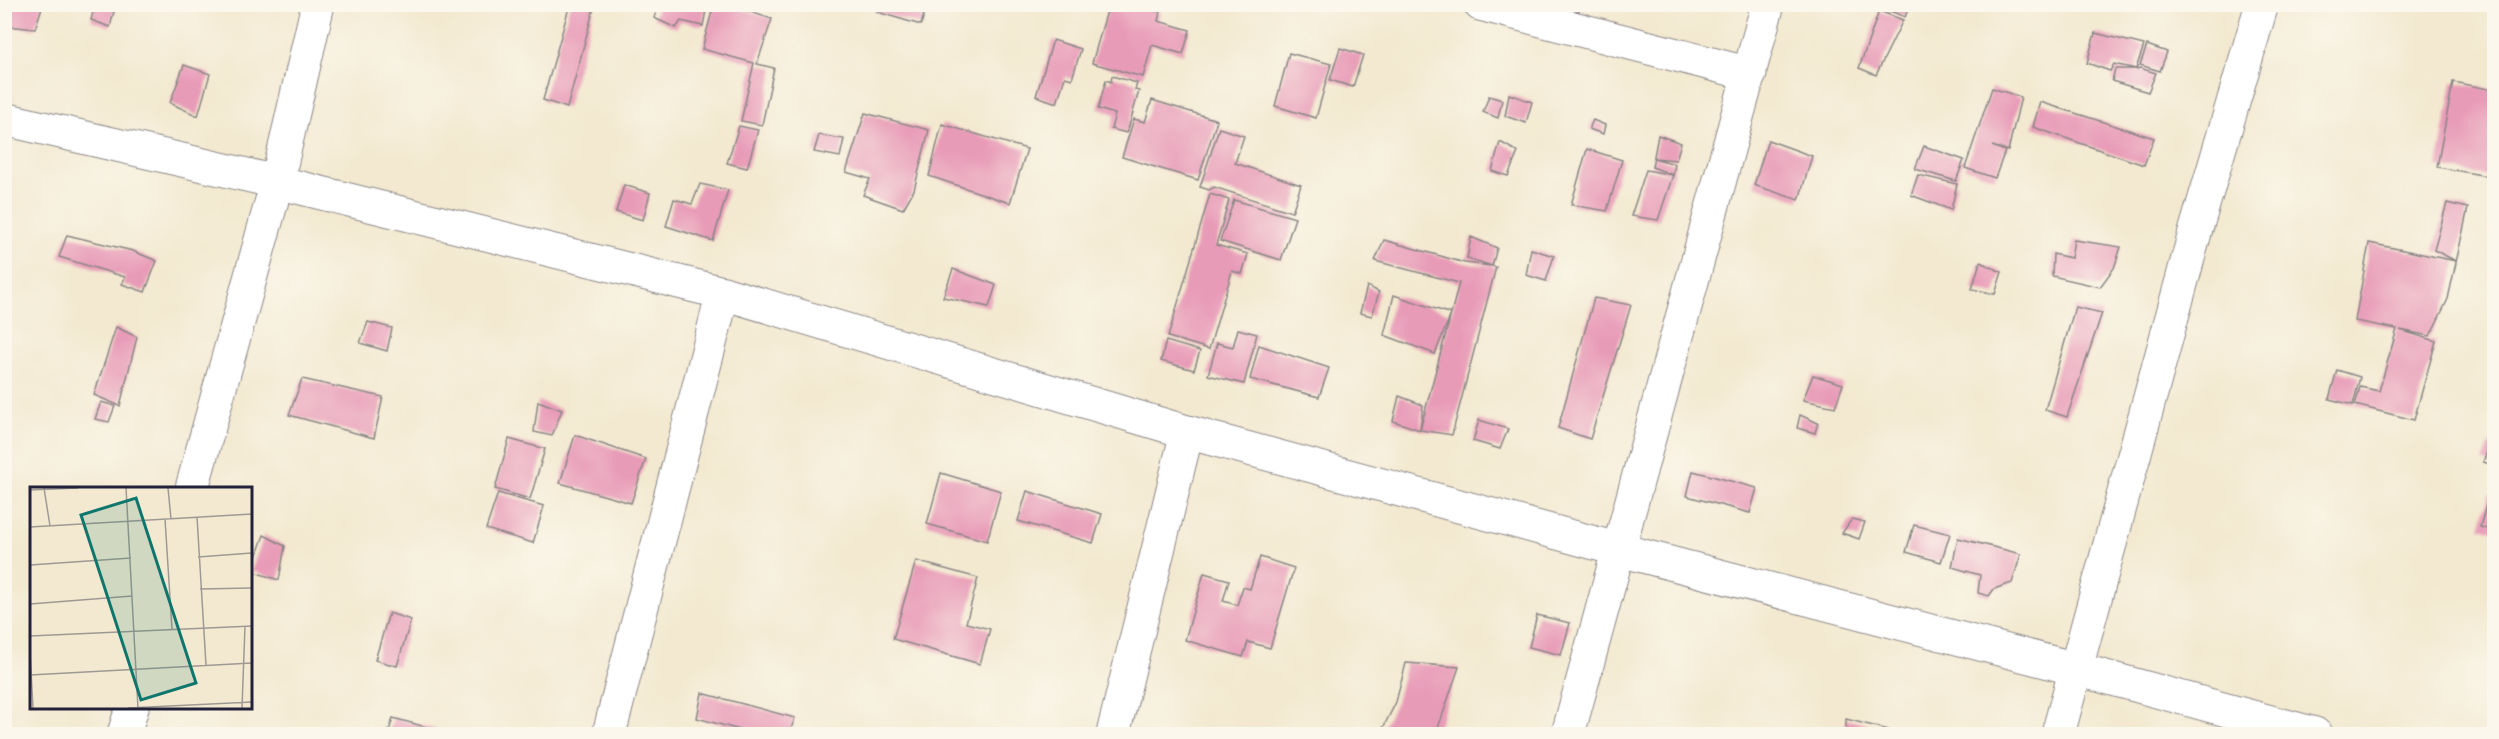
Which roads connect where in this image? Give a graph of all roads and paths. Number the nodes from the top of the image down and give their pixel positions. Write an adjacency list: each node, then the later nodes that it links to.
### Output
1 (318, 4): 7 (street)
2 (1480, 4): 5 (street)
3 (1768, 4): 5 (street)
4 (2262, 4): 12 (street)
5 (1749, 74): 11 (street)
6 (4, 118): 7 (street)
7 (277, 182): 8 (street); 10 (street)
8 (723, 293): 9 (street); 15 (street)
9 (1187, 432): 11 (street); 16 (street)
10 (193, 487)
11 (1619, 550): 12 (street); 17 (street)
12 (2076, 669): 18 (street); 19 (street)
13 (132, 709): 14 (street)
14 (124, 735)
15 (609, 735)
16 (1113, 735)
17 (1568, 735)
18 (2058, 735)
19 (2315, 735)

